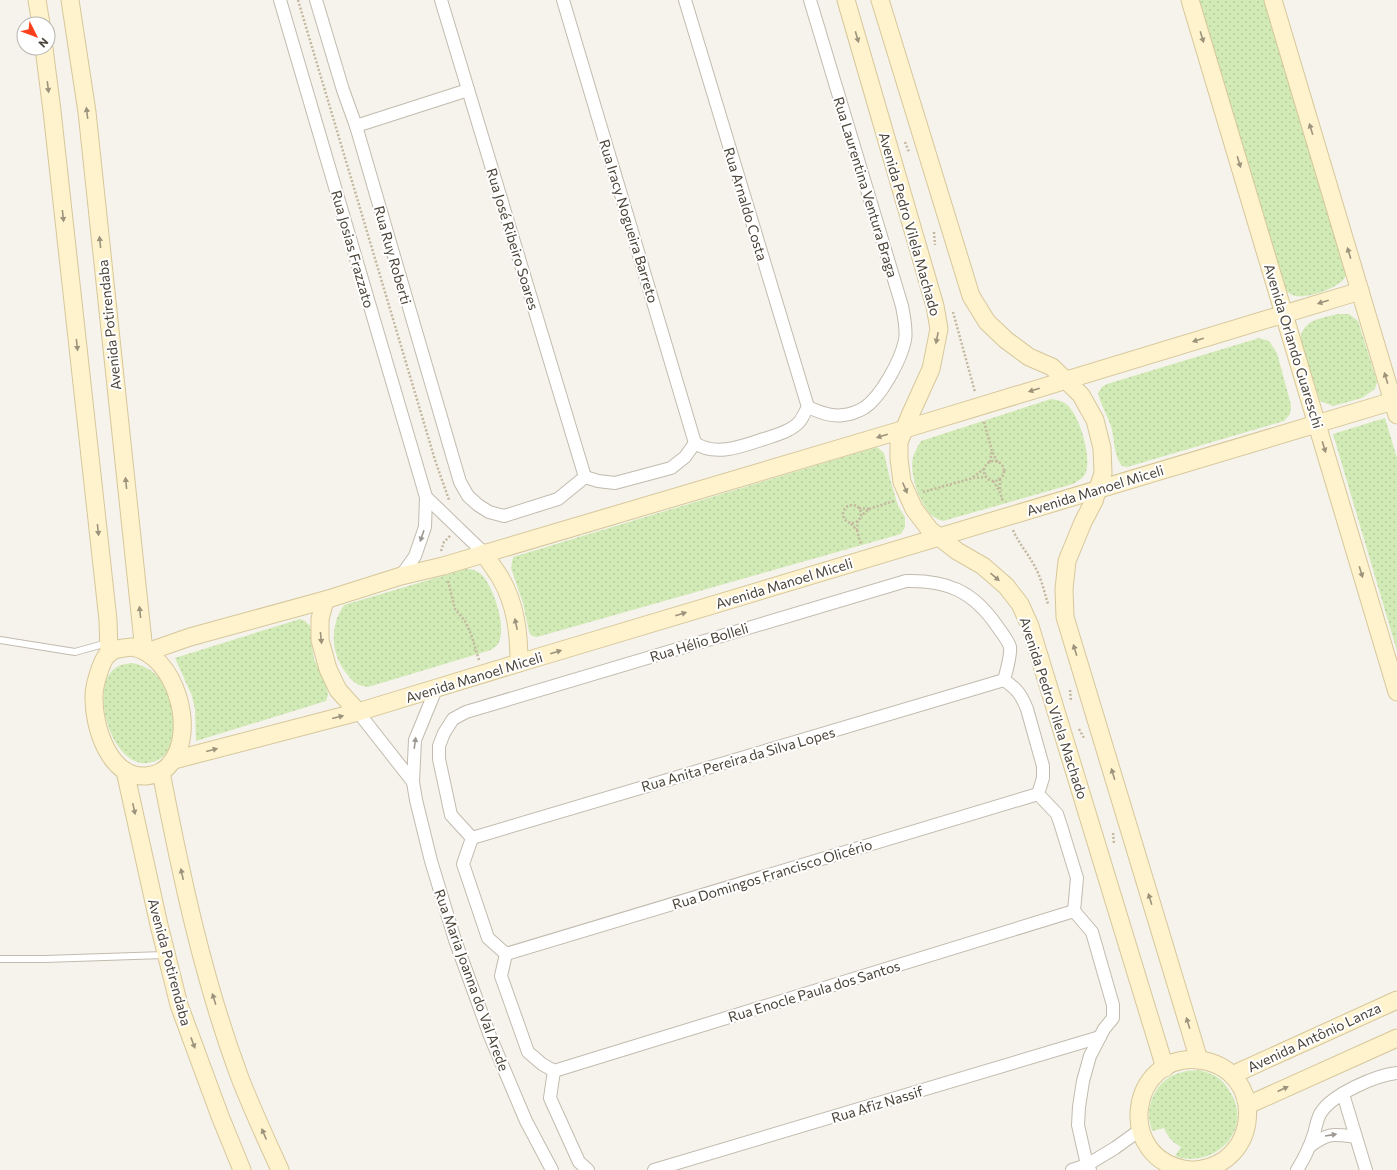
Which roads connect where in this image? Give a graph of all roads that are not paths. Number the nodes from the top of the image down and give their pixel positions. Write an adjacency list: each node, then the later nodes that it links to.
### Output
1 (37, 0): 13 (street)
2 (70, 0): 34 (street, Avenida Potirendaba, one-way to 2)
3 (280, 0): 27 (street, Rua Josias Frazzato)
4 (316, 0): 16 (street, Rua Ruy Roberti)
5 (441, 0): 15 (street, Rua José Ribeiro Soares)
6 (563, 0): 24 (street, Rua Iracy Nogueira Barreto)
7 (685, 0): 20 (street, Rua Arnaldo Costa)
8 (810, 0): 20 (street, Rua Laurentina Ventura Braga)
9 (846, 0): 23 (street, Avenida Pedro Vilela Machado, one-way to 23)
10 (880, 0): 19 (street)
11 (1190, 0): 18 (street, Avenida Orlando Guareschi, one-way to 18)
12 (1273, 0): 17 (street, one-way to 12)
13 (40, 16)
14 (45, 56): 33 (street, one-way to 33)
15 (468, 90): 16 (street); 25 (street, Rua José Ribeiro Soares)
16 (356, 126): 25 (street, Rua Ruy Roberti)
17 (1360, 291): 18 (street, one-way to 18); 21 (street, one-way to 17)
18 (1284, 314): 19 (street, one-way to 19); 22 (street, Avenida Orlando Guareschi)
19 (1066, 380): 23 (street, one-way to 23); 26 (street)
20 (808, 407): 24 (street)
21 (1395, 408): 22 (street, Avenida Manoel Miceli)
22 (1317, 424): 26 (street, Avenida Manoel Miceli); 38 (street, Avenida Orlando Guareschi, one-way to 38)
23 (905, 429): 28 (street, Avenida Pedro Vilela Machado, one-way to 28); 29 (street, one-way to 29)
24 (695, 443): 25 (street)
25 (585, 477)
26 (1098, 489): 28 (street, Avenida Manoel Miceli); 53 (street, one-way to 26)
27 (426, 497): 29 (street, Rua Josias Frazzato); 30 (street, Rua Josias Frazzato, one-way to 30)
28 (939, 537): 35 (street, Avenida Manoel Miceli, one-way to 28); 54 (street, Avenida Pedro Vilela Machado, one-way to 54)
29 (484, 553): 30 (street); 35 (street, one-way to 29)
30 (401, 576): 31 (street)
31 (325, 600): 34 (street); 39 (street, one-way to 39)
32 (0, 640): 33 (lane)
33 (109, 648): 34 (street); 41 (street)
34 (146, 651): 40 (street)
35 (519, 663): 37 (street, Avenida Manoel Miceli)
36 (1004, 680): 44 (street); 45 (street, Rua Anita Pereira da Silva Lopes); 45 (street, Rua Hélio Bolleli)
37 (436, 689): 39 (street, Avenida Manoel Miceli); 43 (street, Rua Maria Joanna do Val Arede, one-way to 37)
38 (1397, 692)
39 (358, 712): 40 (street, Avenida Manoel Miceli, one-way to 39); 43 (street, Rua Maria Joanna do Val Arede)
40 (174, 760): 42 (street)
41 (125, 771): 42 (street); 47 (street, Avenida Potirendaba, one-way to 47)
42 (161, 772): 66 (street, one-way to 42)
43 (413, 782): 67 (street, Rua Maria Joanna do Val Arede)
44 (1038, 794): 46 (street); 48 (street, Rua Domingos Francisco Olicério)
45 (472, 838): 48 (street)
46 (1074, 911): 51 (street); 55 (street, Rua Enocle Paula dos Santos)
47 (166, 954): 49 (lane); 65 (street, Avenida Potirendaba, one-way to 65)
48 (506, 954): 55 (street)
49 (0, 959)
50 (1397, 1000): 57 (street, Avenida Antônio Lanza)
51 (1100, 1037): 63 (street); 69 (street, Rua Afiz Nassif)
52 (1397, 1038): 59 (street, one-way to 52)
53 (1199, 1060): 54 (street); 57 (street)
54 (1165, 1068): 60 (street)
55 (554, 1071): 68 (street)
56 (1397, 1073): 58 (street)
57 (1232, 1075): 59 (street)
58 (1343, 1094): 61 (street); 62 (street)
59 (1248, 1105): 72 (street)
60 (1140, 1130): 63 (street); 64 (street)
61 (1356, 1137): 62 (street, one-way to 61); 74 (street)
62 (1309, 1147): 73 (street)
63 (1089, 1168): 70 (street)
64 (1168, 1168): 71 (street)
65 (242, 1170)
66 (280, 1170)
67 (552, 1170)
68 (588, 1170)
69 (654, 1170)
70 (1072, 1170)
71 (1190, 1170)
72 (1194, 1170)
73 (1297, 1170)
74 (1366, 1170)

